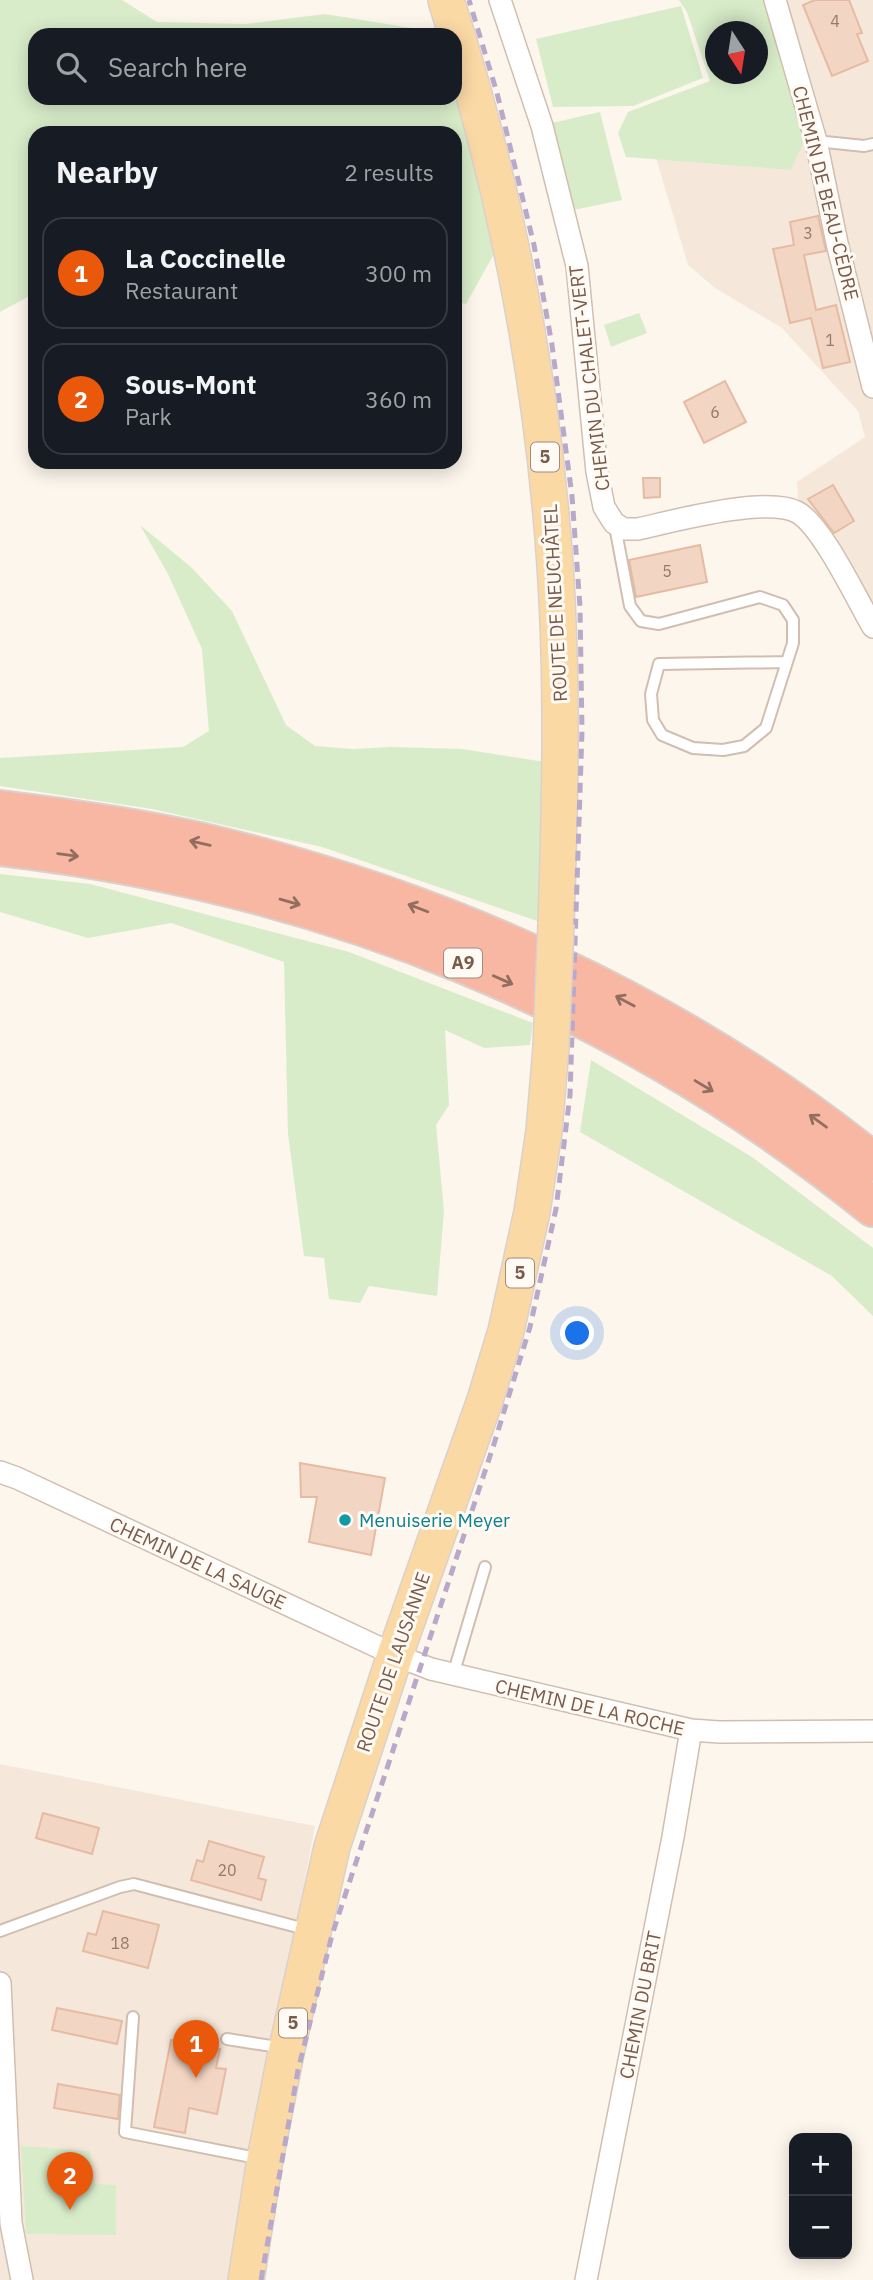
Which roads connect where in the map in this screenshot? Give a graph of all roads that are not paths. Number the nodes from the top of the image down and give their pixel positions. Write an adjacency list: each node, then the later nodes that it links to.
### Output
1 (446, 0): 4 (main road, ROUTE DE NEUCHÂTEL / 5, bridge)
2 (500, 0): 9 (street, CHEMIN DU CHALET-VERT)
3 (775, 0): 6 (street, CHEMIN DE BEAU-CÈDRE)
4 (454, 28)
5 (462, 55): 14 (main road, ROUTE DE NEUCHÂTEL / 5, bridge)
6 (816, 141): 7 (lane); 8 (street, CHEMIN DE BEAU-CÈDRE)
7 (873, 144)
8 (873, 387)
9 (614, 523): 10 (street); 11 (lane)
10 (873, 627)
11 (787, 662): 11 (lane)
12 (0, 810): 15 (highway, A9, one-way to 12)
13 (0, 846): 16 (highway, A9, one-way to 16)
14 (551, 1048): 19 (main road, ROUTE DE LAUSANNE / 5)
15 (873, 1162)
16 (873, 1207)
17 (0, 1472): 19 (street, CHEMIN DE LA SAUGE)
18 (485, 1567): 20 (lane)
19 (395, 1655): 20 (street, CHEMIN DE LA ROCHE); 24 (main road, ROUTE DE LAUSANNE / 5)
20 (453, 1675): 21 (street, CHEMIN DE LA ROCHE)
21 (691, 1730): 22 (street, CHEMIN DE LA ROCHE); 33 (street, CHEMIN DU BRIT)
22 (873, 1731)
23 (0, 1931): 24 (lane)
24 (315, 1931): 28 (main road, ROUTE DE LAUSANNE / 5)
25 (0, 1983): 30 (street)
26 (133, 2017): 29 (lane)
27 (227, 2039): 28 (lane)
28 (287, 2048): 29 (main road, ROUTE DE LAUSANNE / 5)
29 (265, 2160): 32 (main road, ROUTE DE LAUSANNE / 5)
30 (6, 2223): 31 (street)
31 (22, 2280)
32 (246, 2280)
33 (586, 2280)

